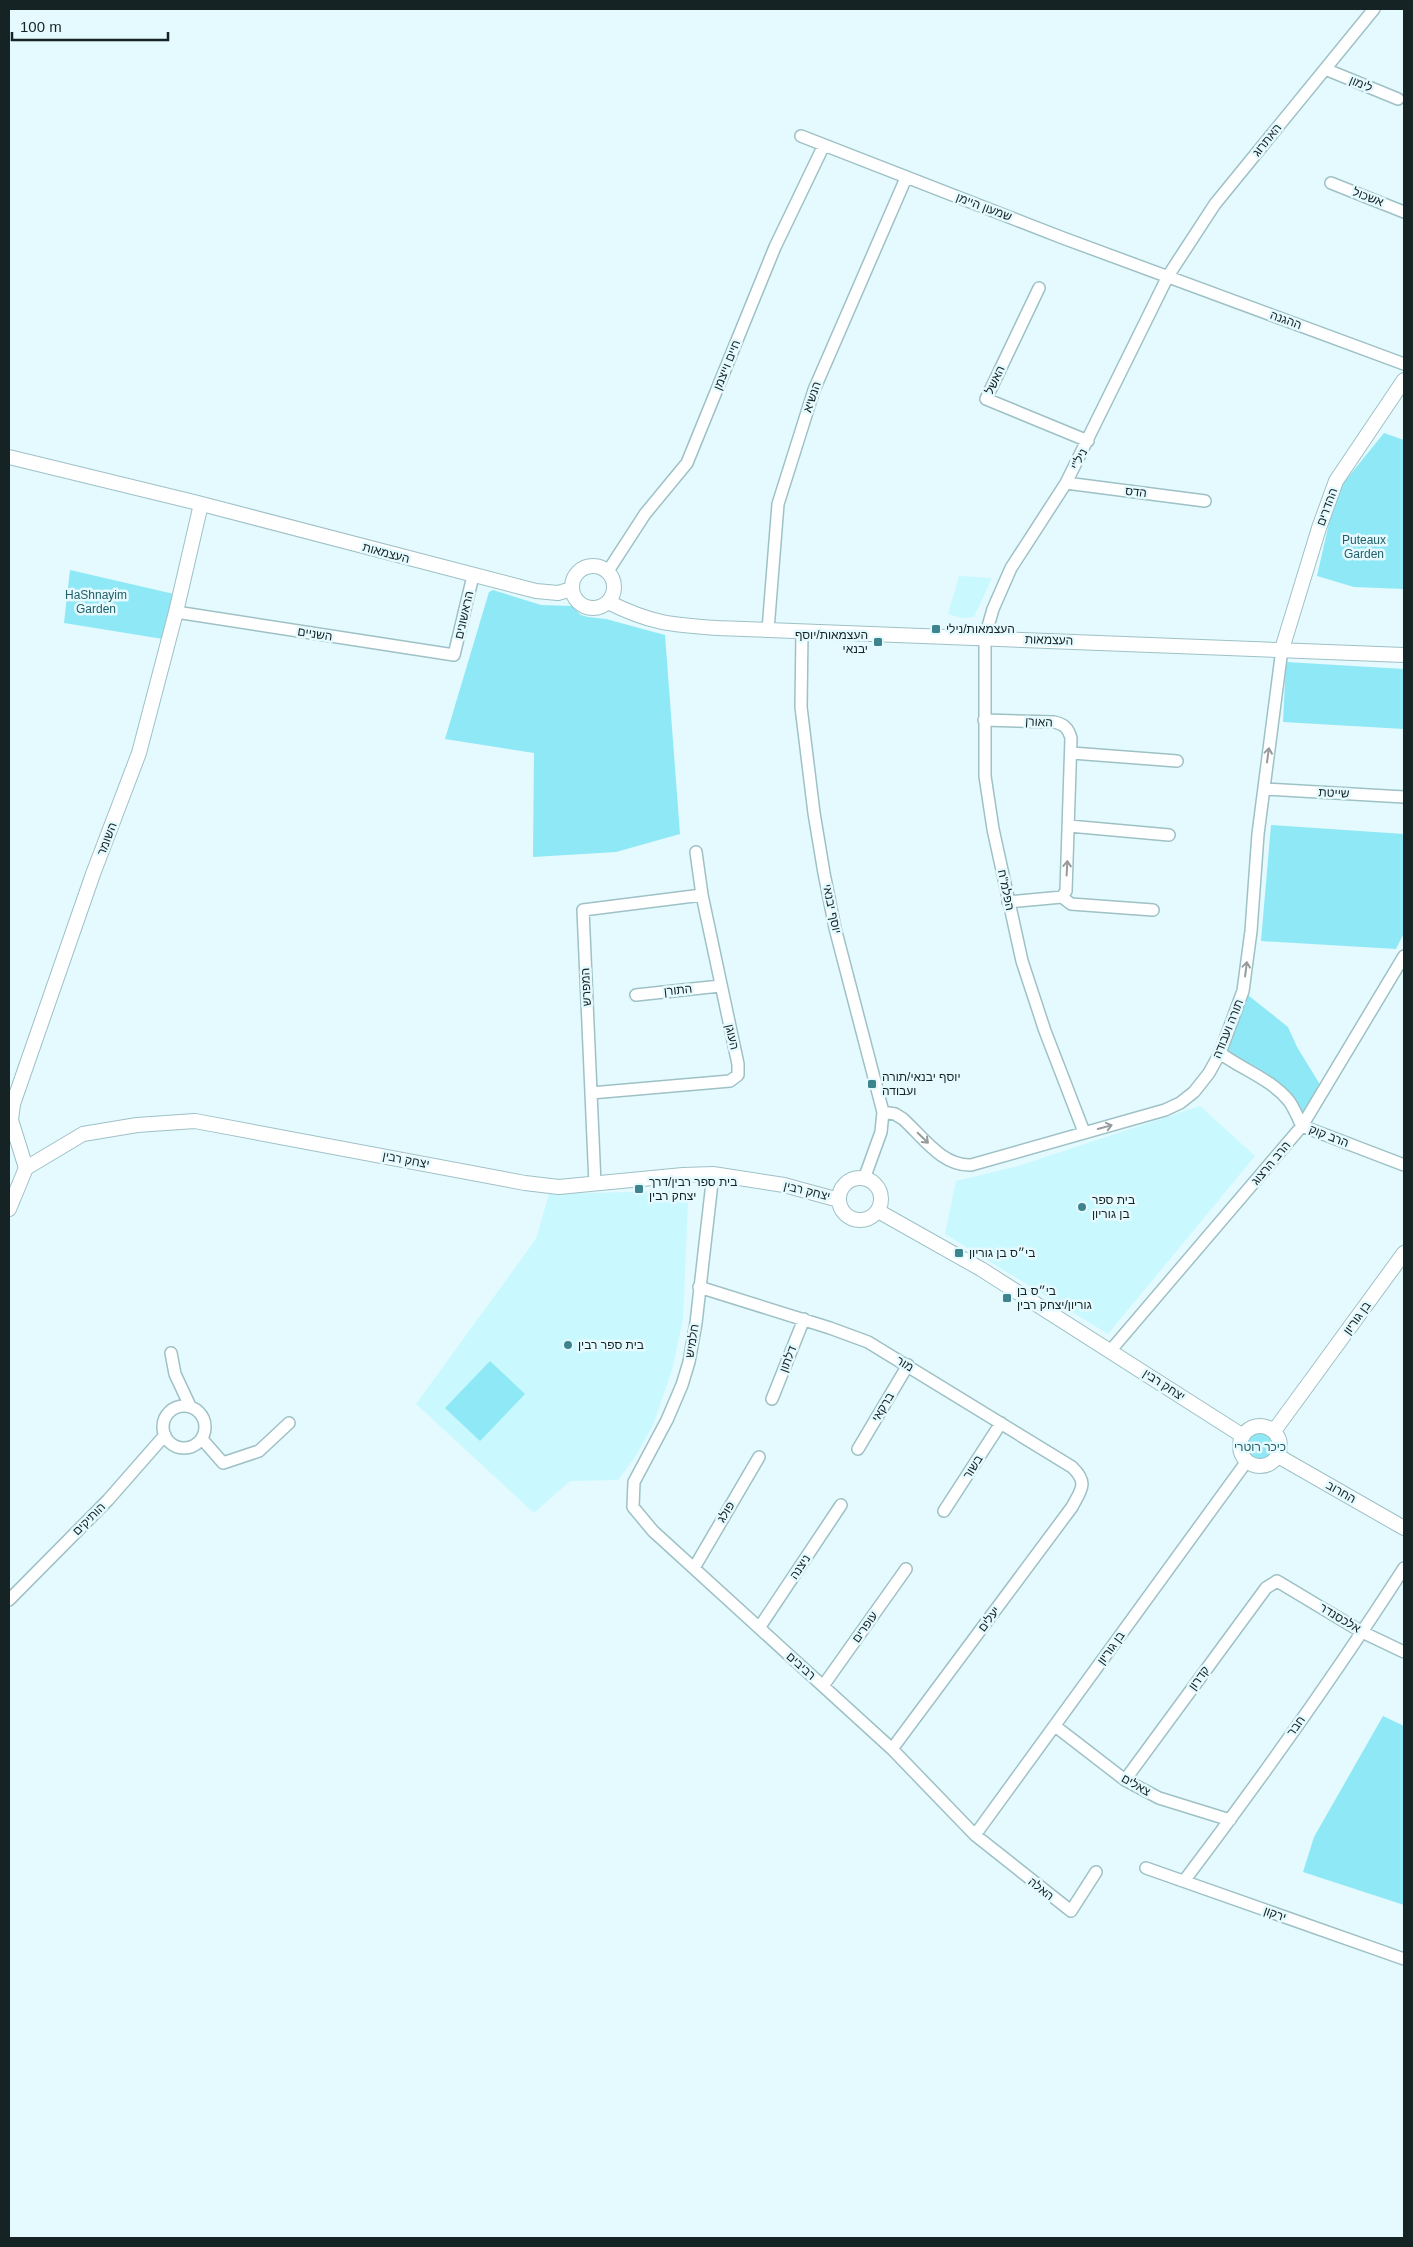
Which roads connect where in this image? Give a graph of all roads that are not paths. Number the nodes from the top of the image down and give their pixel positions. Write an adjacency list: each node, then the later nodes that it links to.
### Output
1 (1374, 9): 2 (street, האתרוג)
2 (1325, 69): 3 (street, לימון); 9 (street, האתרוג)
3 (1398, 99)
4 (801, 136): 5 (street, שמעון היימן)
5 (824, 145): 6 (street, שמעון היימן); 18 (street, חיים וייצמן)
6 (906, 178): 9 (street, שמעון היימן); 23 (street, הנשיא)
7 (1331, 183): 8 (street, אשכול)
8 (1404, 212)
9 (1168, 276): 11 (street, ההגנה); 13 (street, ניל"י)
10 (1039, 288): 13 (street, האשל)
11 (1404, 364)
12 (1404, 380): 26 (street, ההדרים)
13 (1088, 441): 15 (street, ניל"י)
14 (9, 457): 17 (street, העצמאות)
15 (1066, 483): 16 (street, הדס); 25 (street, ניל"י)
16 (1205, 501)
17 (201, 504): 19 (street, העצמאות); 22 (street, השומר)
18 (608, 570): 20 (street); 21 (street)
19 (473, 576): 20 (street, העצמאות); 27 (street, הראשונים)
20 (572, 589): 21 (street)
21 (608, 602): 23 (street, העצמאות)
22 (176, 612): 27 (street, השניים); 50 (street, השומר)
23 (768, 630): 24 (street, העצמאות)
24 (802, 632): 25 (street, העצמאות); 46 (street, יוסף יבנאי)
25 (985, 637): 26 (street, העצמאות); 29 (street, הפלמ"ח)
26 (1282, 650): 28 (street, העצמאות); 32 (street, תורה ועבודה, one-way to 26)
27 (454, 655)
28 (1404, 655)
29 (984, 720): 30 (street, האורן); 39 (street, הפלמ"ח)
30 (1072, 752): 31 (street); 34 (street, האורן)
31 (1177, 761)
32 (1264, 789): 33 (street, שייטת); 44 (street, תורה ועבודה, one-way to 32)
33 (1404, 797)
34 (1069, 826): 35 (street); 38 (street, האורן, one-way to 34)
35 (1169, 835)
36 (696, 852): 37 (street, העוגן)
37 (702, 895): 42 (street, העוגן); 45 (street, המפרש)
38 (1062, 897): 39 (street); 40 (street)
39 (1008, 902): 48 (street, הפלמ"ח)
40 (1153, 910)
41 (1404, 956): 47 (street, הרב הרצוג)
42 (720, 986): 43 (street, התורן); 45 (street, העוגן)
43 (636, 995)
44 (1220, 1053): 47 (street, הרב קוק); 48 (street, תורה ועבודה, one-way to 44)
45 (591, 1094): 53 (street, המפרש)
46 (883, 1112): 48 (street, תורה ועבודה, one-way to 48); 52 (street, יוסף יבנאי)
47 (1302, 1126): 49 (street, הרב קוק); 60 (street, הרב הרצוג)
48 (1084, 1132)
49 (1404, 1165)
50 (26, 1168): 53 (street, יצחק רבין); 55 (street)
51 (713, 1174): 53 (street, יצחק רבין); 54 (street, יצחק רבין); 58 (street, חלמיש)
52 (864, 1179): 54 (street); 56 (street)
53 (595, 1184)
54 (839, 1200): 56 (street)
55 (9, 1209)
56 (878, 1211): 60 (street, יצחק רבין)
57 (1404, 1253): 67 (street, בן גוריון)
58 (699, 1287): 59 (street, מור); 76 (street, חלמיש)
59 (804, 1319): 62 (street, מור); 63 (street, דלתון)
60 (1111, 1350): 69 (street, יצחק רבין)
61 (171, 1353): 64 (street)
62 (908, 1365): 66 (street, מור); 71 (street, ברקאי)
63 (772, 1399)
64 (190, 1406): 68 (street); 70 (street)
65 (289, 1423): 70 (street)
66 (1002, 1423): 75 (street, מור); 78 (street, בשור)
67 (1274, 1431): 69 (street); 72 (street)
68 (164, 1434): 70 (street); 84 (street, הותיקים)
69 (1243, 1436): 74 (street)
70 (202, 1439)
71 (858, 1449)
72 (1278, 1456): 74 (street); 79 (street, החרוב)
73 (759, 1457): 80 (street, פולג)
74 (1247, 1461): 89 (street, בן גוריון)
75 (1083, 1487): 90 (street, יעלים)
76 (633, 1495): 80 (street, רביבים)
77 (841, 1505): 85 (street, ניצנה)
78 (944, 1511)
79 (1404, 1528)
80 (694, 1568): 85 (street, רביבים)
81 (906, 1568): 88 (street, עופרים)
82 (1404, 1568): 86 (street, חבר)
83 (1277, 1581): 86 (street, אלכסנדר); 91 (street, קדרון)
84 (9, 1600)
85 (759, 1628): 88 (street, רביבים)
86 (1362, 1632): 87 (street, אלכסנדר); 92 (street, חבר)
87 (1404, 1652)
88 (823, 1686): 90 (street, רביבים)
89 (1055, 1726): 91 (street, צאלים); 93 (street, בן גוריון)
90 (892, 1749): 93 (street, רביבים)
91 (1125, 1780): 92 (street, צאלים)
92 (1230, 1820): 96 (street, חבר)
93 (975, 1835): 95 (street, האלה)
94 (1146, 1868): 96 (street, ירקון)
95 (1096, 1872)
96 (1184, 1881): 97 (street, ירקון)
97 (1404, 1959)

